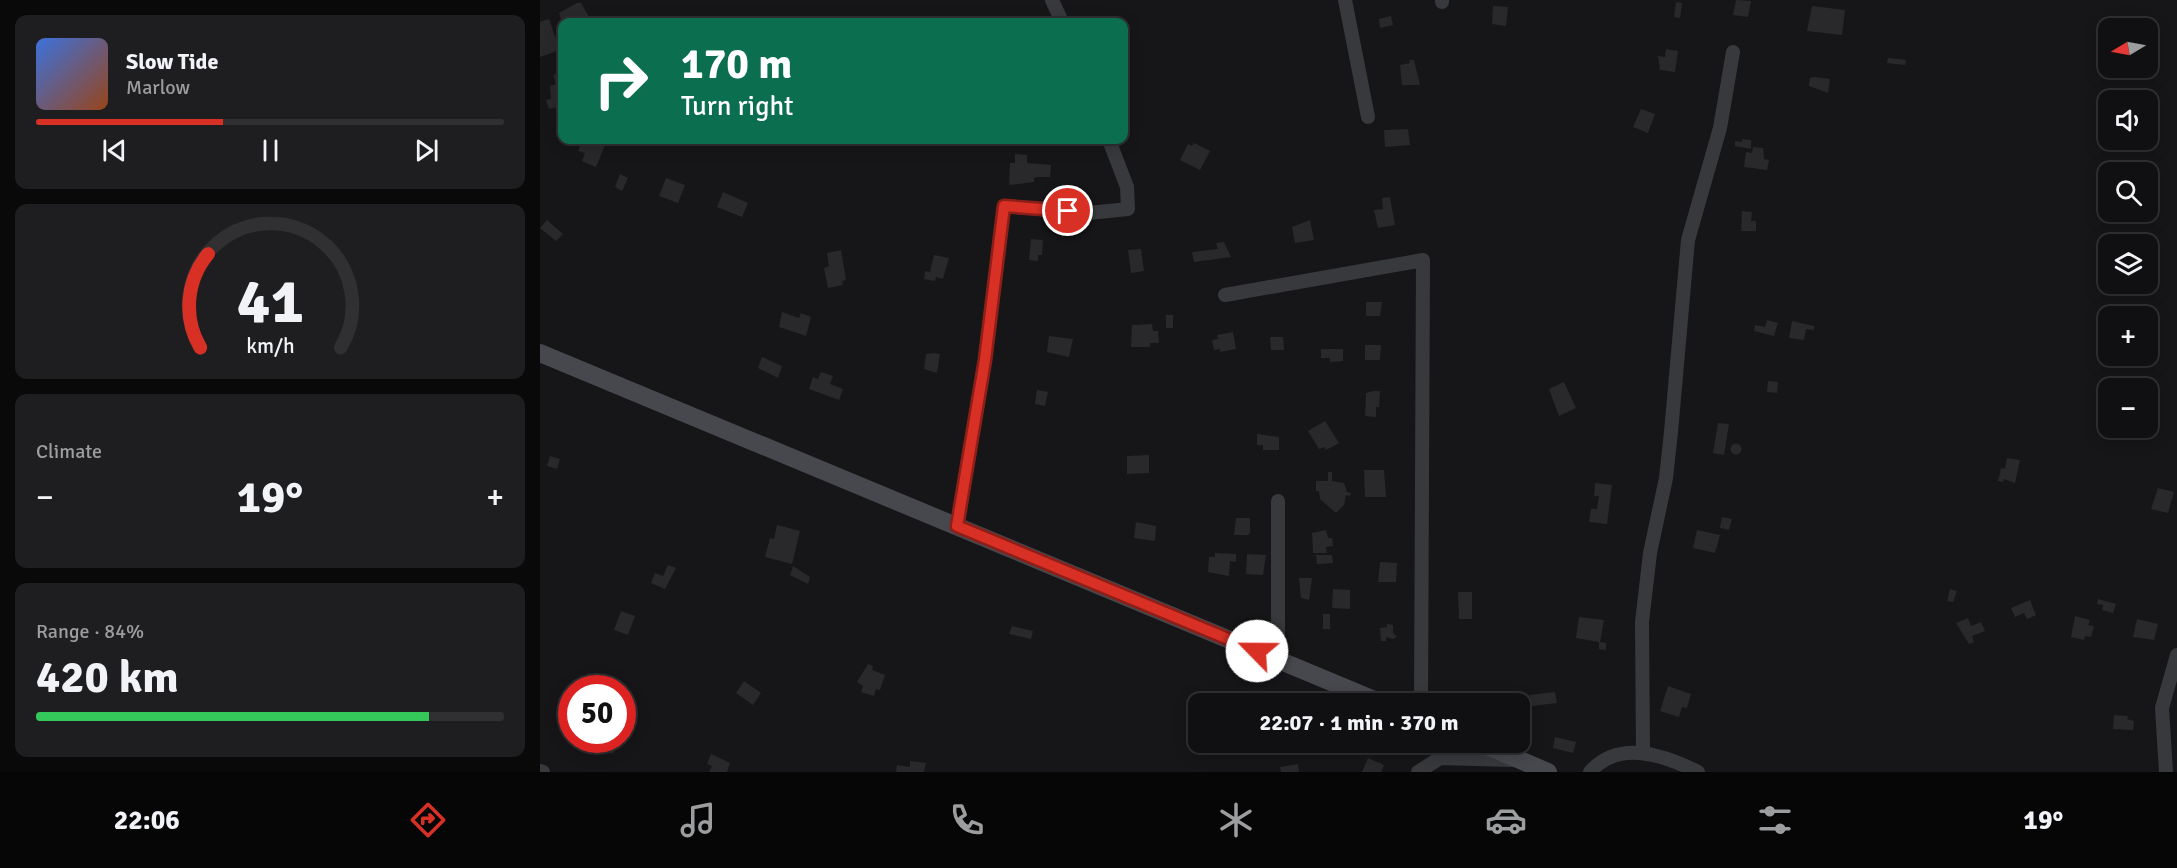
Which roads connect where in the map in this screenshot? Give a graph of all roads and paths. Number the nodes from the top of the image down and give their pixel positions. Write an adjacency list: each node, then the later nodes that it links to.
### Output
1 (1053, 0): 3 (street)
2 (1345, 0): 5 (street)
3 (1060, 18)
4 (1733, 52): 15 (street)
5 (1368, 117)
6 (1111, 144): 10 (street)
7 (1225, 295): 14 (street)
8 (540, 353): 10 (main road)
9 (1278, 501): 12 (street)
10 (957, 526): 12 (main road)
11 (2177, 655): 23 (street)
12 (1278, 659): 13 (main road)
13 (1358, 693)
14 (1421, 693)
15 (1643, 751): 18 (street); 21 (street)
16 (1504, 753): 17 (main road)
17 (1521, 760): 19 (street); 20 (main road)
18 (1669, 766): 22 (street)
19 (1421, 771)
20 (1548, 772)
21 (1590, 772)
22 (1698, 772)
23 (2166, 772)

